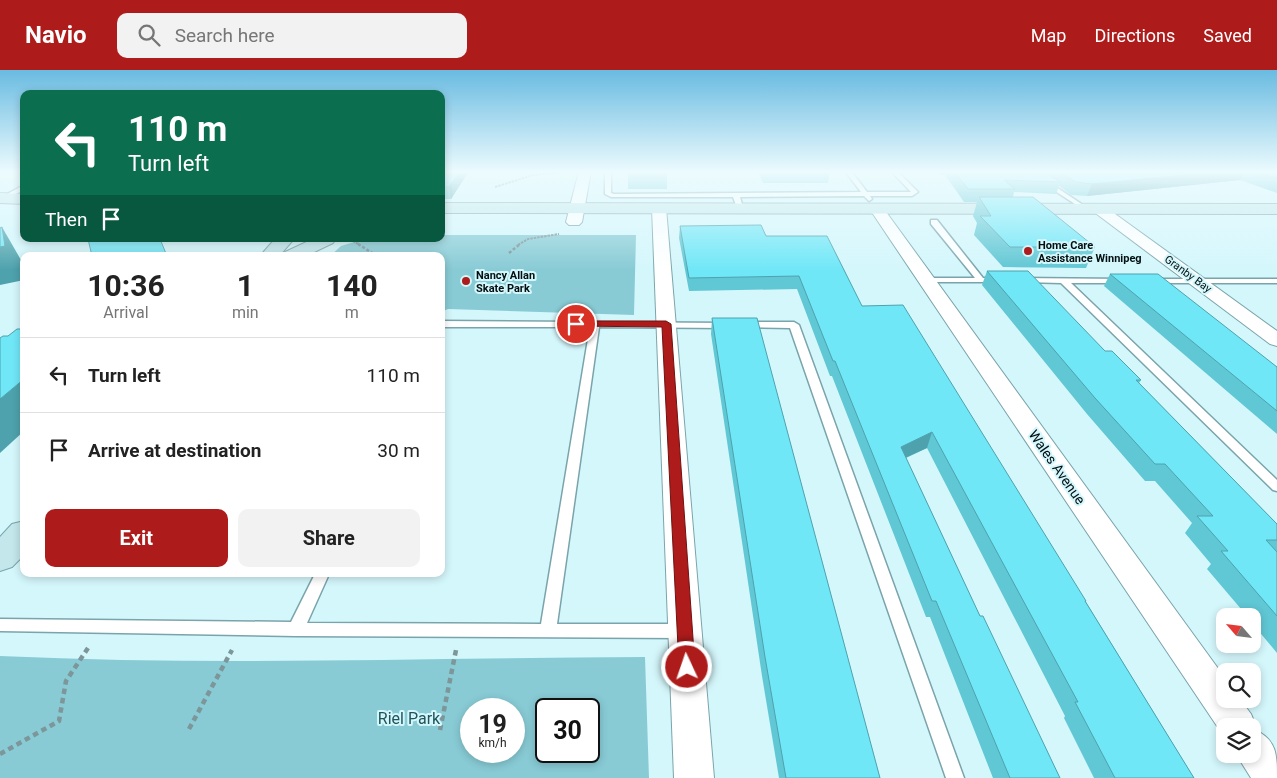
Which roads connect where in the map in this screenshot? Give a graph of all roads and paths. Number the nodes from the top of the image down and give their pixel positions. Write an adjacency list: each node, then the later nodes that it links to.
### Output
1 (5, 204): 11 (main road)
2 (576, 204): 14 (street)
3 (725, 204): 12 (main road)
4 (785, 204): 9 (main road)
5 (873, 204): 9 (lane)
6 (886, 204): 9 (lane)
7 (1082, 204): 13 (lane)
8 (445, 208): 14 (main road)
9 (876, 208): 12 (main road); 13 (main road); 16 (main road); 27 (street, Wales Avenue)
10 (1277, 209): 13 (main road)
11 (20, 211)
12 (660, 214): 14 (main road); 36 (street)
13 (1101, 215): 16 (main road); 17 (main road); 33 (street, Granby Bay)
14 (571, 221): 15 (main road); 26 (path)
15 (445, 222)
16 (934, 222): 28 (lane)
17 (1277, 222)
18 (282, 242): 22 (main road)
19 (301, 242): 23 (main road)
20 (321, 242): 24 (main road)
21 (354, 242): 25 (path)
22 (273, 252)
23 (292, 252)
24 (300, 252)
25 (370, 252)
26 (509, 253)
27 (927, 280): 28 (lane); 50 (street, Wales Avenue)
28 (981, 280): 29 (lane)
29 (1064, 281): 30 (lane); 38 (lane)
30 (1131, 281)
31 (1140, 281): 33 (lane)
32 (1277, 281): 33 (lane)
33 (1198, 282): 37 (street, Granby Bay)
34 (445, 324): 35 (lane)
35 (595, 324): 36 (lane); 48 (lane)
36 (666, 324): 49 (street); 56 (lane)
37 (1277, 340)
38 (1277, 487)
39 (20, 537): 41 (main road)
40 (20, 555): 41 (lane)
41 (0, 559)
42 (321, 577): 46 (lane)
43 (0, 625): 44 (lane)
44 (106, 626): 45 (lane); 53 (path)
45 (245, 628): 46 (lane); 51 (path)
46 (296, 629): 47 (lane)
47 (460, 629): 48 (lane); 52 (path)
48 (548, 630): 49 (lane)
49 (685, 630): 55 (street)
50 (1232, 718)
51 (189, 729)
52 (440, 730)
53 (0, 754)
54 (1261, 760): 57 (street)
55 (694, 778)
56 (954, 778)
57 (1274, 778)

